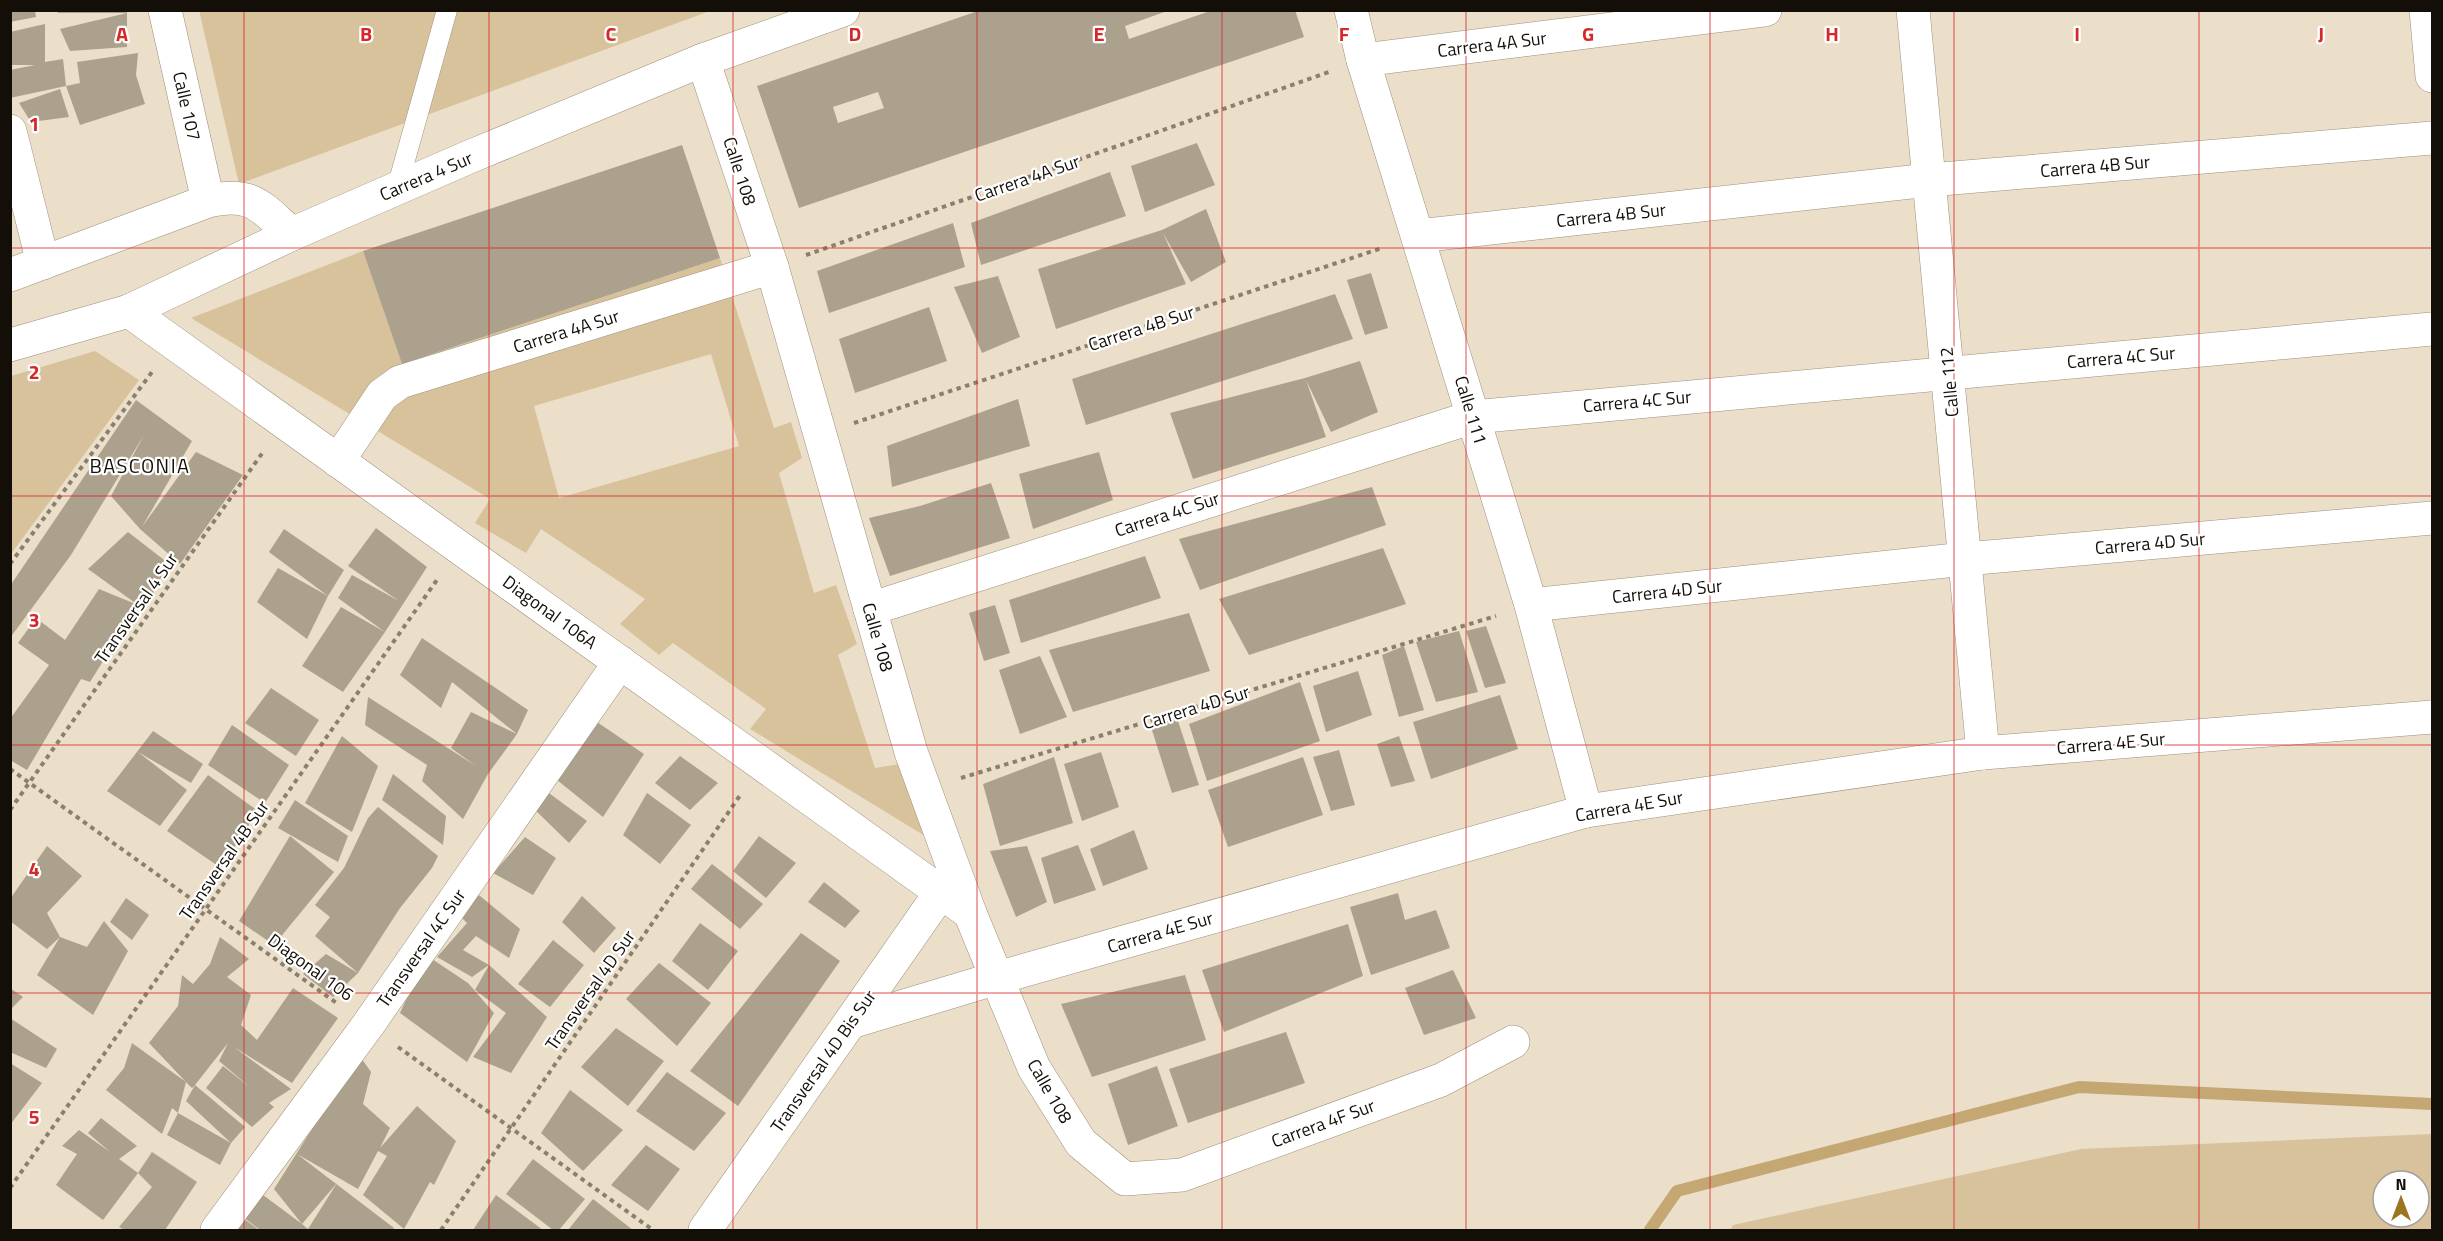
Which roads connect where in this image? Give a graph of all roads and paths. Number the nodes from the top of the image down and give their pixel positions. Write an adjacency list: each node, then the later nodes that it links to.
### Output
1 (165, 10): 15 (street, Calle 107)
2 (447, 10): 14 (lane)
3 (843, 10): 8 (street, Carrera 4 Sur)
4 (1351, 10): 9 (street, Calle 111)
5 (1766, 10): 9 (street, Carrera 4A Sur)
6 (1913, 10): 13 (street, Calle 112)
7 (2426, 10): 10 (street)
8 (703, 60): 14 (street, Carrera 4 Sur); 19 (street, Calle 108)
9 (1363, 60): 17 (street, Calle 111); 19 (path, Carrera 4A Sur)
10 (2433, 76)
11 (10, 131): 18 (street)
12 (2433, 138): 13 (street, Carrera 4B Sur)
13 (1929, 180): 17 (street, Carrera 4B Sur); 25 (street, Calle 112)
14 (397, 188): 16 (street, Carrera 4 Sur)
15 (208, 201): 16 (street); 18 (street)
16 (292, 234): 21 (street, Carrera 4 Sur)
17 (1418, 236): 26 (street, Calle 111); 28 (path, Carrera 4B Sur)
18 (43, 263): 20 (street)
19 (772, 267): 28 (street, Calle 108); 29 (street, Carrera 4A Sur)
20 (10, 275)
21 (129, 311): 23 (street, Diagonal 106A); 24 (street, Carrera 4 Sur)
22 (2433, 328): 25 (street, Carrera 4C Sur)
23 (171, 341): 27 (street, Diagonal 106A); 33 (path)
24 (10, 345)
25 (1948, 372): 26 (street, Carrera 4C Sur); 32 (street, Calle 112)
26 (1473, 417): 34 (street, Calle 111); 35 (street, Carrera 4C Sur)
27 (284, 422): 29 (street, Diagonal 106A); 41 (path, Transversal 4 Sur)
28 (819, 434): 35 (street, Calle 108)
29 (338, 461): 31 (street, Diagonal 106A)
30 (2433, 518): 32 (street, Carrera 4D Sur)
31 (459, 547): 36 (street, Diagonal 106A); 46 (path, Transversal 4B Sur)
32 (1965, 559): 34 (street, Carrera 4D Sur); 38 (street, Calle 112)
33 (10, 564)
34 (1532, 605): 42 (path, Carrera 4D Sur); 44 (street, Calle 111)
35 (870, 609): 42 (street, Calle 108)
36 (620, 662): 39 (street, Diagonal 106A); 50 (street, Transversal 4C Sur)
37 (2433, 717): 38 (street, Carrera 4E Sur)
38 (1983, 753): 44 (street, Carrera 4E Sur)
39 (762, 764): 45 (street, Diagonal 106A); 52 (path, Transversal 4D Sur)
40 (10, 769): 41 (path, Diagonal 106)
41 (30, 783): 43 (path, Transversal 4 Sur); 46 (path, Diagonal 106)
42 (925, 789): 47 (street, Calle 108)
43 (10, 810)
44 (1586, 811): 48 (street, Carrera 4E Sur)
45 (941, 892): 47 (street, Diagonal 106A); 49 (street, Transversal 4D Bis Sur)
46 (206, 909): 50 (path, Diagonal 106); 54 (path, Transversal 4B Sur)
47 (970, 913): 48 (street, Calle 108)
48 (997, 978): 49 (street, Carrera 4E Sur); 53 (street, Calle 108)
49 (851, 1022): 58 (street, Transversal 4D Bis Sur)
50 (368, 1025): 52 (path, Diagonal 106); 55 (street, Transversal 4C Sur)
51 (1513, 1042): 53 (street, Carrera 4F Sur)
52 (511, 1128): 56 (path, Transversal 4D Sur); 57 (path, Diagonal 106)
53 (1125, 1179)
54 (10, 1188)
55 (217, 1230)
56 (441, 1230)
57 (653, 1230)
58 (705, 1230)

